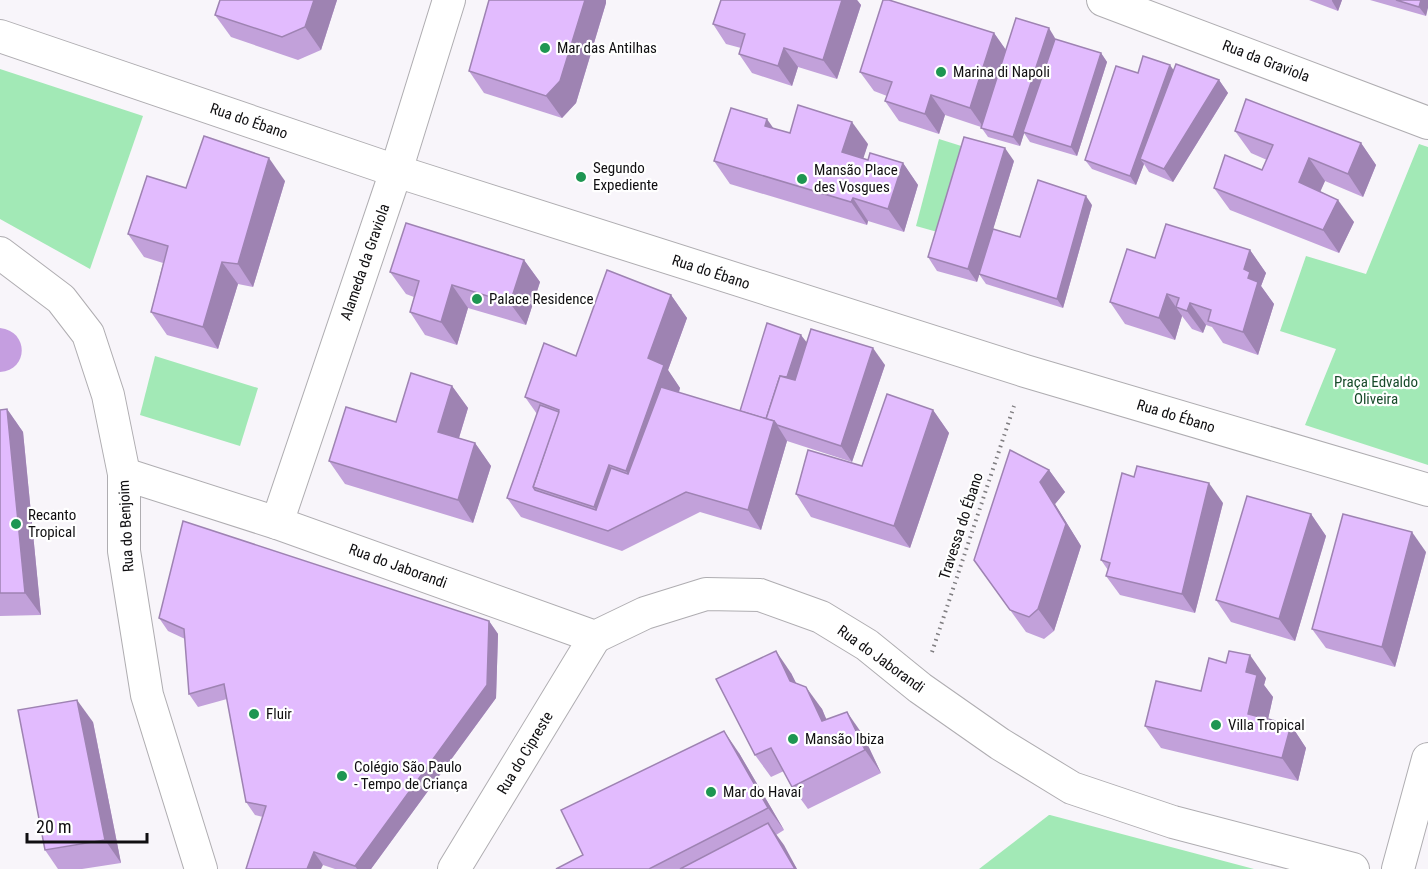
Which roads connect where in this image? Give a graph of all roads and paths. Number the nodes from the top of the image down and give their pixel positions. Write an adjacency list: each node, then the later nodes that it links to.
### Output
1 (449, 0): 5 (street, Alameda da Graviola)
2 (1103, 0): 4 (street, Rua da Graviola)
3 (0, 36): 5 (street, Rua do Ébano)
4 (1428, 123)
5 (396, 171): 7 (street, Rua do Ébano); 10 (street, Alameda da Graviola)
6 (0, 253): 8 (street, Rua do Benjoim)
7 (1026, 371): 9 (street, Rua do Ébano); 12 (path, Travessa do Ébano)
8 (124, 474): 10 (street, Rua do Jaborandi); 14 (street, Rua do Benjoim)
9 (1428, 490)
10 (277, 523): 11 (street, Rua do Jaborandi)
11 (595, 637): 12 (street, Rua do Jaborandi); 15 (street, Rua do Cipreste)
12 (920, 688): 16 (street, Rua do Jaborandi)
13 (1428, 759): 17 (street)
14 (201, 869)
15 (454, 869)
16 (1353, 869)
17 (1398, 869)

